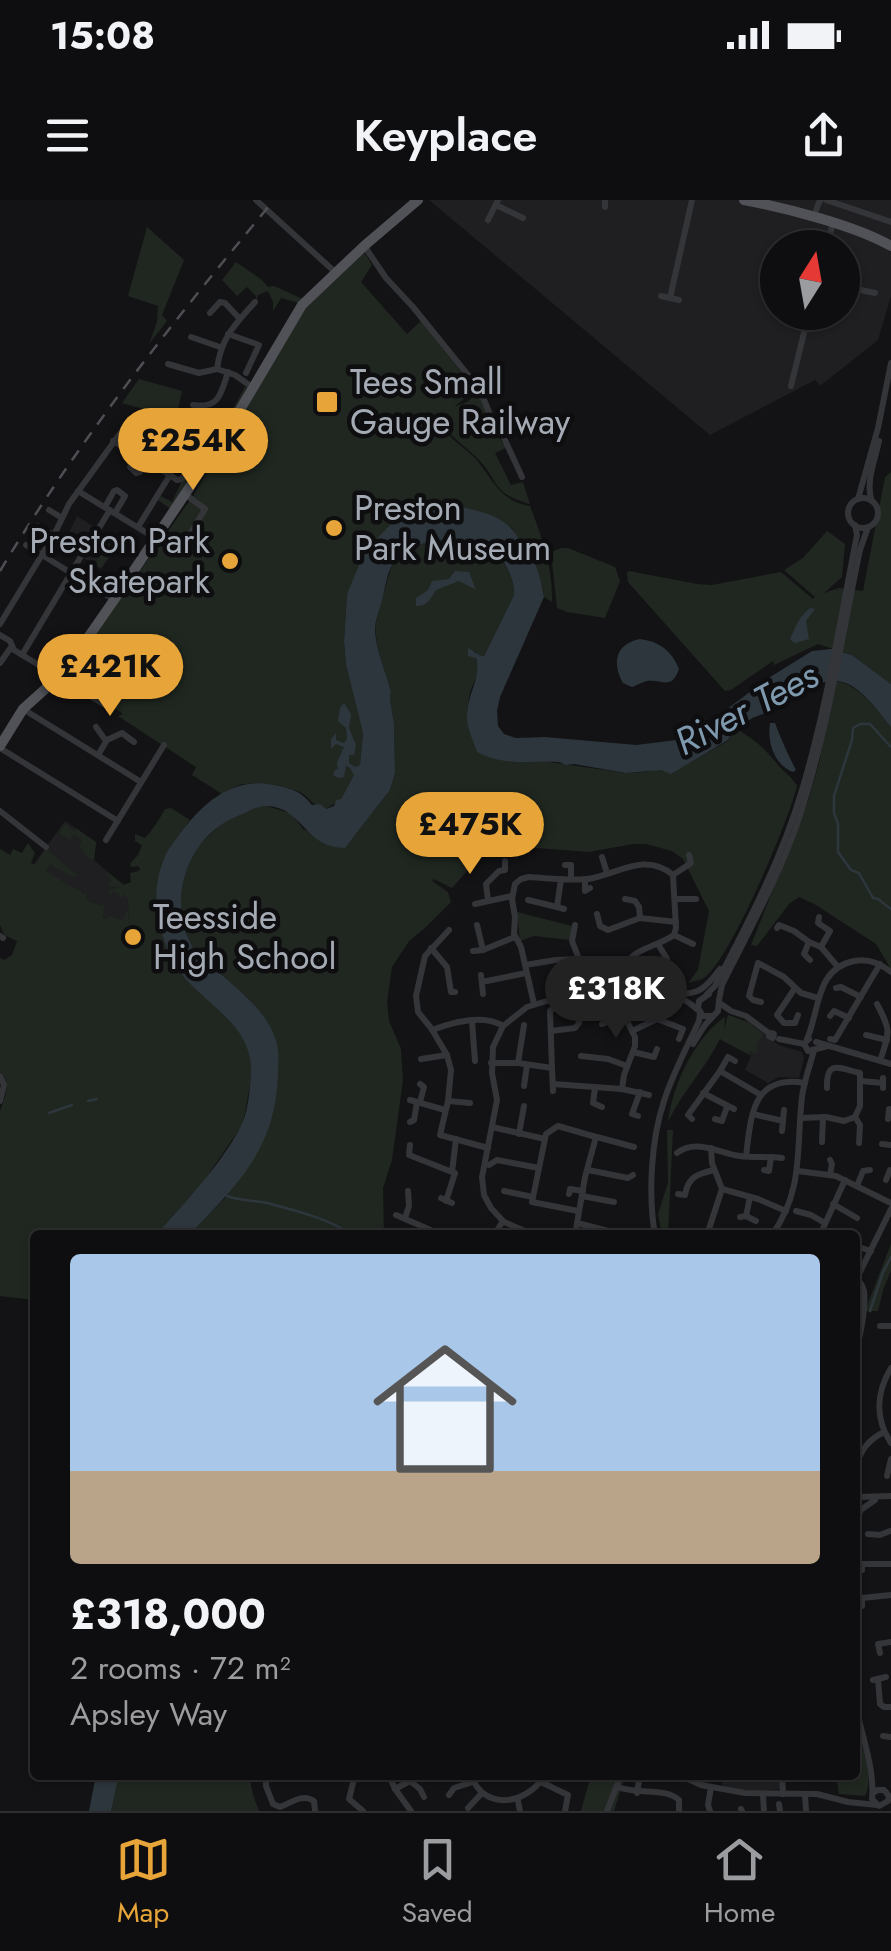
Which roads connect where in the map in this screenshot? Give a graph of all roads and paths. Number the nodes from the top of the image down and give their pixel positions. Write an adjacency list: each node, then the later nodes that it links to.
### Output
1 (256, 200): 16 (street)
2 (418, 200): 15 (main road)
3 (692, 200): 19 (street)
4 (744, 200): 12 (main road)
5 (767, 200): 8 (main road)
6 (823, 200): 8 (street); 11 (street)
7 (496, 202): 9 (street); 10 (street)
8 (816, 213): 14 (main road)
9 (523, 218)
10 (488, 220)
11 (891, 222)
12 (832, 224): 13 (street); 14 (main road)
13 (830, 230)
14 (891, 243)
15 (364, 246): 16 (main road); 40 (street)
16 (335, 272): 34 (main road)
17 (860, 290): 18 (street)
18 (875, 293)
19 (661, 296)
20 (254, 306): 22 (street)
21 (214, 311): 22 (street)
22 (240, 319): 24 (street)
23 (803, 330): 32 (street)
24 (228, 334): 26 (street); 30 (street)
25 (195, 336): 26 (street)
26 (220, 347): 29 (street)
27 (891, 363): 43 (street)
28 (173, 367): 29 (street)
29 (217, 369): 31 (street)
30 (249, 371)
31 (228, 372): 34 (street); 35 (street)
32 (791, 386)
33 (891, 386): 44 (street)
34 (254, 388): 42 (main road)
35 (198, 404)
36 (113, 441): 37 (street); 39 (street); 41 (street)
37 (137, 456): 38 (street); 38 (street)
38 (146, 461): 39 (street)
39 (170, 475): 52 (street)
40 (522, 477)
41 (78, 491): 46 (street); 47 (street)
42 (186, 495): 54 (main road); 56 (street)
43 (858, 499): 44 (street); 48 (street)
44 (872, 501): 50 (street)
45 (48, 510): 47 (street)
46 (110, 510): 51 (street); 52 (street)
47 (62, 518): 53 (street)
48 (855, 525): 50 (street); 63 (street)
49 (38, 526): 53 (street)
50 (868, 527): 63 (street)
51 (98, 528)
52 (138, 528): 54 (street)
53 (54, 535): 57 (street)
54 (156, 538): 60 (main road)
55 (26, 545): 57 (street)
56 (180, 551)
57 (42, 555): 59 (street); 61 (street)
58 (80, 558): 59 (street)
59 (72, 573): 60 (street); 65 (street)
60 (114, 600): 67 (main road)
61 (0, 624)
62 (0, 635): 64 (street)
63 (839, 636): 68 (street)
64 (12, 646): 65 (street); 66 (street)
65 (22, 654): 67 (street)
66 (0, 662)
67 (60, 678): 69 (street); 70 (main road)
68 (827, 696): 120 (street); 137 (street)
69 (105, 705)
70 (23, 708): 75 (main road); 76 (street)
71 (96, 727): 72 (street)
72 (106, 741): 73 (street); 76 (street)
73 (134, 742)
74 (164, 745): 77 (street)
75 (0, 747): 79 (street)
76 (98, 754): 77 (street)
77 (141, 782): 79 (street)
78 (0, 811): 81 (street)
79 (116, 823): 80 (street)
80 (106, 840)
81 (46, 847)
82 (689, 855): 88 (street)
83 (602, 857): 87 (street)
84 (506, 860): 98 (street)
85 (535, 863): 89 (street)
86 (565, 864): 90 (street)
87 (607, 873): 88 (street); 92 (street)
88 (673, 875): 96 (street)
89 (533, 877): 91 (street); 94 (street)
90 (571, 878): 91 (street); 92 (street)
91 (561, 879): 99 (street)
92 (585, 879): 93 (street)
93 (586, 891)
94 (512, 896): 98 (street); 112 (street)
95 (626, 898): 101 (street)
96 (676, 899): 97 (street); 103 (street)
97 (696, 899)
98 (488, 900): 100 (street)
99 (528, 900)
100 (475, 904)
101 (640, 918): 102 (street); 103 (street)
102 (596, 919)
103 (676, 922): 110 (street)
104 (817, 922): 108 (street)
105 (477, 925): 118 (street)
106 (780, 925): 113 (street)
107 (575, 929): 124 (street)
108 (830, 931): 111 (street); 116 (street)
109 (447, 935): 117 (street)
110 (674, 935): 114 (street); 115 (street)
111 (838, 936)
112 (515, 937): 118 (street); 124 (street)
113 (809, 942): 116 (street); 121 (street)
114 (658, 944): 125 (street); 127 (street)
115 (693, 944)
116 (821, 946): 123 (street)
117 (432, 948): 130 (street); 154 (street)
118 (483, 950): 119 (street)
119 (473, 951)
120 (728, 960): 132 (street); 133 (street)
121 (810, 960)
122 (880, 964): 123 (street); 126 (street); 134 (street)
123 (838, 967): 135 (street)
124 (526, 969): 131 (street); 139 (street)
125 (667, 970)
126 (891, 972)
127 (622, 985): 132 (street); 139 (street); 147 (street)
128 (795, 988): 135 (street); 138 (street); 145 (street)
129 (836, 988): 134 (street)
130 (450, 992)
131 (483, 994)
132 (672, 994): 136 (street)
133 (704, 996): 136 (street); 137 (street); 144 (street)
134 (861, 996): 149 (street)
135 (818, 998): 163 (street)
136 (686, 1000): 144 (street)
137 (719, 1002): 143 (street); 146 (street)
138 (761, 1002)
139 (534, 1004): 152 (street)
140 (585, 1006): 156 (street)
141 (882, 1007): 162 (street)
142 (549, 1010): 156 (street)
143 (731, 1011): 146 (street); 157 (street)
144 (699, 1012): 146 (street); 174 (street)
145 (798, 1014)
146 (714, 1015): 174 (street)
147 (624, 1016): 153 (street); 155 (street)
148 (830, 1016): 149 (street)
149 (849, 1018): 161 (street)
150 (472, 1021): 152 (street); 154 (street); 169 (street)
151 (524, 1025): 173 (street)
152 (503, 1026): 172 (street)
153 (606, 1026)
154 (432, 1030): 167 (street)
155 (632, 1031): 160 (street); 165 (street)
156 (551, 1032): 178 (street)
157 (770, 1034)
158 (866, 1036): 162 (street)
159 (780, 1039): 163 (street)
160 (679, 1040)
161 (834, 1042): 163 (street); 171 (street)
162 (888, 1044): 171 (street)
163 (811, 1045): 182 (street)
164 (657, 1050): 165 (street)
165 (633, 1052): 177 (street)
166 (586, 1054): 177 (street)
167 (446, 1056): 168 (street); 195 (street)
168 (421, 1059)
169 (475, 1061)
170 (735, 1061): 179 (street)
171 (880, 1061): 175 (street)
172 (491, 1062): 173 (street); 210 (street)
173 (518, 1063): 176 (street)
174 (680, 1064): 264 (street)
175 (891, 1064)
176 (527, 1065): 178 (street); 185 (street)
177 (628, 1066): 188 (street)
178 (552, 1068): 186 (street)
179 (720, 1071): 190 (street); 192 (street)
180 (0, 1076): 193 (street)
181 (861, 1081): 183 (street); 187 (street); 203 (street)
182 (805, 1083): 192 (street); 205 (street)
183 (883, 1083)
184 (424, 1086): 194 (street)
185 (524, 1086)
186 (595, 1088): 188 (street); 197 (street)
187 (827, 1088)
188 (622, 1090): 189 (street)
189 (640, 1092): 191 (street); 202 (street)
190 (703, 1093): 206 (street); 208 (street)
191 (649, 1095)
192 (761, 1095): 201 (street)
193 (1, 1096)
194 (416, 1101): 198 (street); 207 (street)
195 (448, 1101): 196 (street); 198 (street)
196 (466, 1101)
197 (602, 1107)
198 (446, 1110): 215 (street)
199 (520, 1110): 212 (street)
200 (784, 1110): 209 (street)
201 (753, 1114): 209 (street); 223 (street)
202 (638, 1116)
203 (855, 1116): 204 (street); 214 (street)
204 (822, 1117): 205 (street); 217 (street)
205 (801, 1118): 233 (street)
206 (692, 1119)
207 (415, 1120)
208 (722, 1121)
209 (783, 1121): 211 (street)
210 (492, 1127): 212 (street); 222 (street)
211 (782, 1131)
212 (519, 1134): 216 (street)
213 (596, 1137): 216 (street); 219 (street); 229 (street)
214 (856, 1138)
215 (456, 1139): 222 (street); 234 (street)
216 (544, 1139): 228 (street)
217 (825, 1140)
218 (410, 1145): 234 (street)
219 (628, 1147)
220 (679, 1148): 221 (street)
221 (711, 1148): 223 (street); 230 (street)
222 (493, 1153): 227 (street); 228 (street); 255 (street)
223 (746, 1156): 224 (street)
224 (772, 1157): 225 (street); 232 (street)
225 (782, 1158)
226 (830, 1160): 235 (street)
227 (489, 1165)
228 (539, 1168): 247 (street)
229 (588, 1170): 236 (street); 241 (street)
230 (714, 1170): 240 (street); 245 (street)
231 (870, 1170): 239 (street)
232 (769, 1171)
233 (798, 1171): 235 (street); 252 (street)
234 (457, 1173): 248 (street)
235 (830, 1174): 238 (street)
236 (631, 1179)
237 (571, 1180): 241 (street)
238 (844, 1180): 239 (street); 250 (street)
239 (857, 1186): 251 (street)
240 (722, 1189): 246 (street); 265 (street)
241 (583, 1190): 243 (street); 249 (street); 253 (street)
242 (408, 1191): 259 (street)
243 (568, 1194)
244 (508, 1195): 247 (street)
245 (684, 1195)
246 (750, 1197): 252 (street); 256 (street)
247 (529, 1199): 253 (street)
248 (446, 1201)
249 (614, 1202)
250 (833, 1204): 254 (street); 258 (street)
251 (891, 1206): 269 (street)
252 (791, 1211): 258 (street); 266 (street)
253 (578, 1212): 257 (street)
254 (857, 1218)
255 (503, 1220): 260 (street); 261 (street)
256 (756, 1221)
257 (577, 1223): 262 (street); 263 (street)
258 (825, 1223): 267 (street)
259 (420, 1230)
260 (497, 1230)
261 (524, 1230)
262 (576, 1230)
263 (599, 1230)
264 (654, 1230)
265 (710, 1230)
266 (776, 1230)
267 (822, 1230)
268 (860, 1247): 269 (street)
269 (871, 1250): 270 (street)
270 (860, 1271)
271 (860, 1286): 272 (street)
272 (860, 1339)
273 (891, 1368): 274 (street)
274 (882, 1388): 275 (street); 276 (street)
275 (891, 1391)
276 (884, 1432): 277 (street); 278 (street)
277 (891, 1443)
278 (860, 1459)
279 (891, 1460): 280 (street)
280 (889, 1472)
281 (891, 1496): 283 (street)
282 (860, 1497): 283 (street)
283 (880, 1498): 284 (street)
284 (860, 1513)
285 (890, 1520): 286 (street)
286 (890, 1531): 287 (street)
287 (868, 1534)
288 (862, 1564): 289 (street)
289 (891, 1564)
290 (891, 1594): 291 (street)
291 (862, 1599)
292 (891, 1642): 293 (street)
293 (880, 1653)
294 (879, 1678): 295 (street)
295 (891, 1707)
296 (860, 1725): 297 (street)
297 (873, 1776): 320 (street); 321 (street)
298 (266, 1780): 328 (street)
299 (357, 1780): 330 (street)
300 (390, 1780): 314 (street)
301 (408, 1780): 314 (street)
302 (413, 1780): 315 (street)
303 (470, 1780): 313 (street)
304 (473, 1780): 317 (street)
305 (541, 1780): 323 (street)
306 (546, 1780): 333 (street)
307 (620, 1780): 311 (street)
308 (639, 1780): 316 (street)
309 (697, 1780): 312 (street)
310 (782, 1780): 318 (street)
311 (618, 1787): 316 (street); 334 (street)
312 (711, 1787): 322 (street); 336 (street)
313 (451, 1788)
314 (395, 1790): 331 (street)
315 (424, 1792)
316 (638, 1792): 335 (street)
317 (481, 1794): 323 (street); 325 (street)
318 (782, 1794): 319 (street); 322 (street)
319 (805, 1794): 326 (street); 338 (street)
320 (873, 1794): 321 (street); 324 (street); 327 (street)
321 (888, 1794): 327 (street)
322 (763, 1795): 337 (street)
323 (518, 1801): 332 (street)
324 (859, 1803): 326 (street); 327 (street)
325 (470, 1804)
326 (848, 1806)
327 (883, 1808)
328 (280, 1809): 329 (street)
329 (315, 1811)
330 (363, 1811)
331 (410, 1811)
332 (520, 1811)
333 (565, 1811)
334 (608, 1811)
335 (679, 1811)
336 (710, 1811)
337 (764, 1811)
338 (806, 1811)

